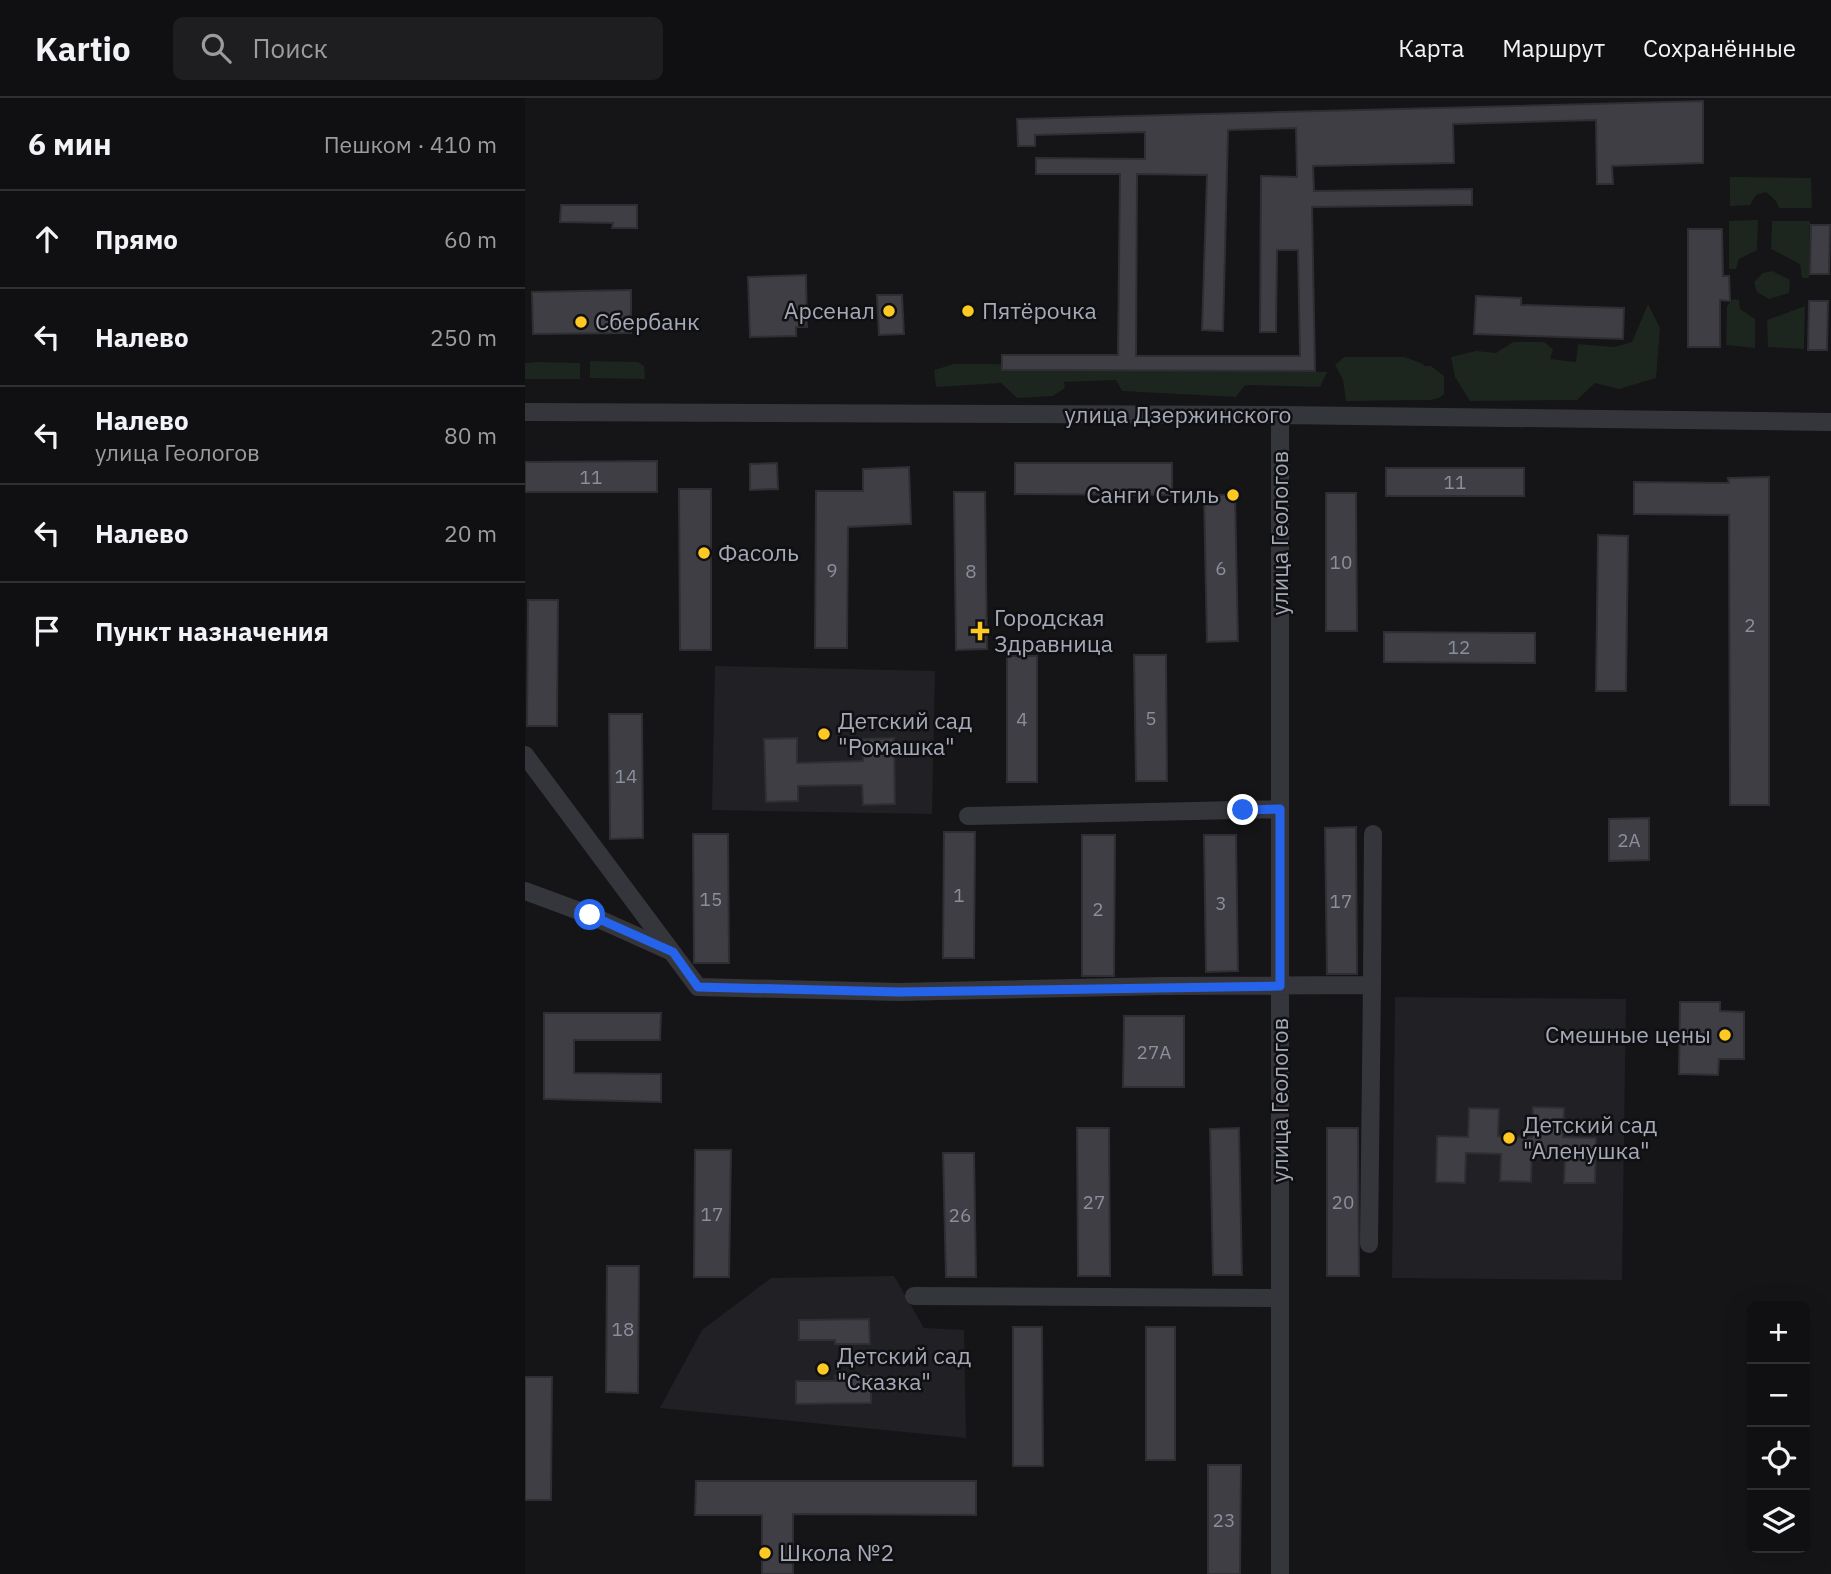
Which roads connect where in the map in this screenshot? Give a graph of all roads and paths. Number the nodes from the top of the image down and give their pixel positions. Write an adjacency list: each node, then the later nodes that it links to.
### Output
1 (525, 412): 2 (street, улица Дзержинского)
2 (1280, 415): 3 (street, улица Дзержинского); 5 (street, улица Геологов)
3 (1831, 422)
4 (525, 755): 9 (street)
5 (1280, 809): 6 (street); 11 (street, улица Геологов)
6 (968, 816)
7 (1373, 834): 10 (street)
8 (525, 891): 9 (street)
9 (673, 952): 11 (street)
10 (1372, 985): 11 (street); 12 (street)
11 (1280, 986): 14 (street, улица Геологов)
12 (1369, 1244)
13 (914, 1296): 14 (street)
14 (1280, 1298): 15 (street, улица Геологов)
15 (1280, 1574)

